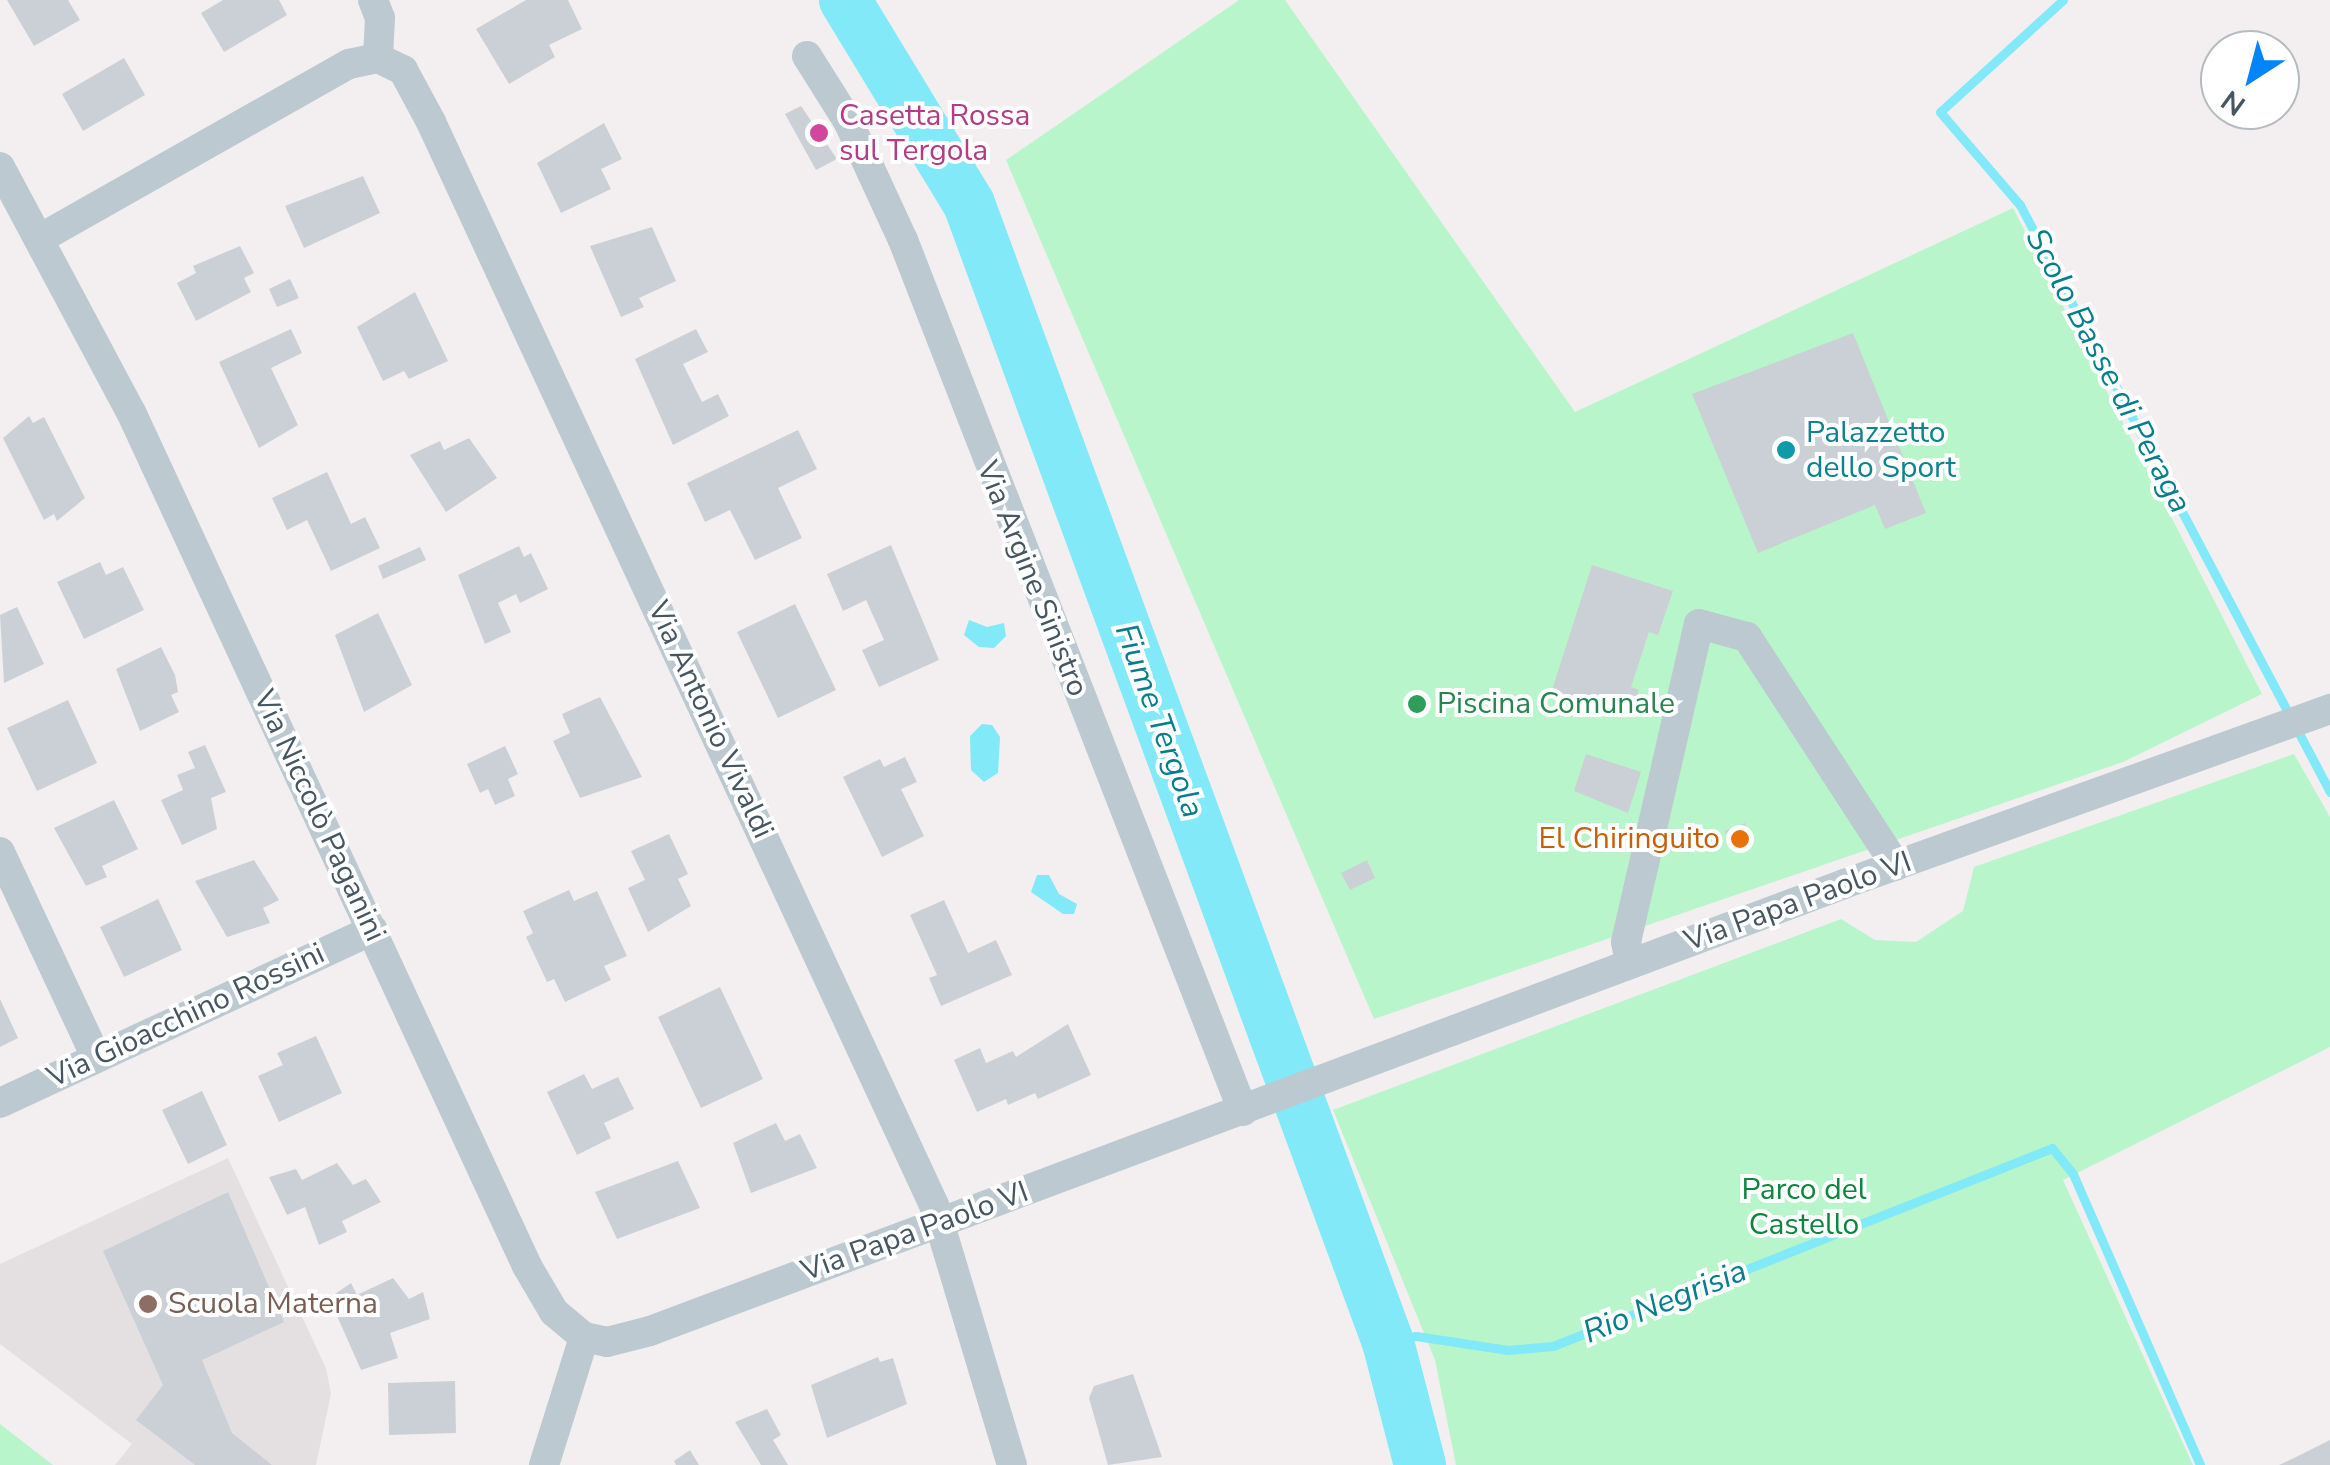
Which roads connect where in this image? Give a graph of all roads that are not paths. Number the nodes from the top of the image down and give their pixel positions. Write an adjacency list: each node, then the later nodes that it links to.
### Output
1 (373, 0): 3 (street)
2 (806, 56): 13 (street, Via Argine Sinistro)
3 (378, 58): 5 (street); 14 (street, Via Antonio Vivaldi)
4 (0, 167): 5 (street, Via Niccolò Paganini)
5 (40, 238): 9 (street, Via Niccolò Paganini)
6 (2305, 718): 8 (street, Via Papa Paolo VI)
7 (0, 852): 11 (street)
8 (1896, 866): 10 (street, Via Papa Paolo VI); 10 (street)
9 (373, 930): 11 (street, Via Gioacchino Rossini); 15 (street, Via Niccolò Paganini)
10 (1630, 964): 13 (street, Via Papa Paolo VI)
11 (96, 1057): 12 (street, Via Gioacchino Rossini)
12 (0, 1103)
13 (1256, 1105): 14 (street, Via Papa Paolo VI)
14 (941, 1223): 15 (street, Via Papa Paolo VI); 17 (street, Via Antonio Vivaldi)
15 (584, 1337): 16 (street)
16 (544, 1465)
17 (1012, 1465)

